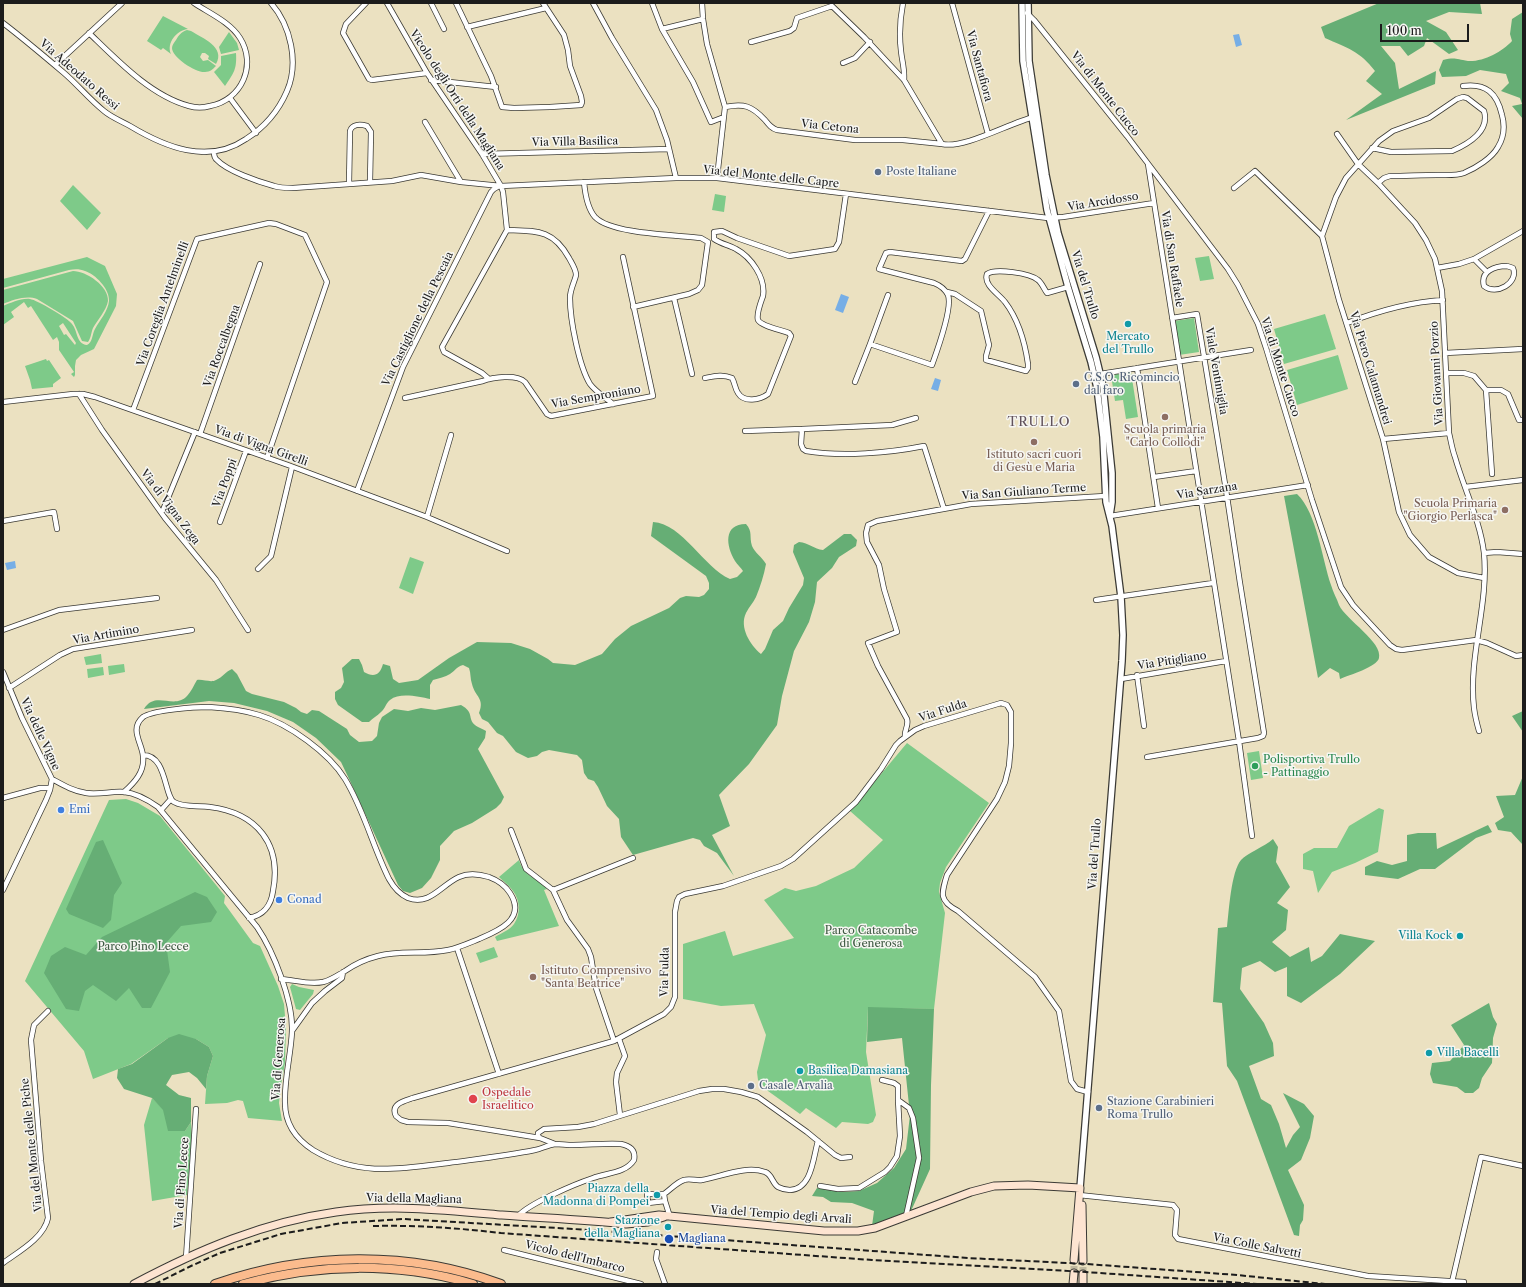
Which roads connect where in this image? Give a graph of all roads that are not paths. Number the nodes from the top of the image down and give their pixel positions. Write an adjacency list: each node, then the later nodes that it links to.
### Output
1 (122, 3): 23 (street)
2 (194, 3): 34 (street)
3 (271, 3): 39 (street, Via Adeodato Ressi)
4 (366, 3): 29 (street)
5 (387, 3): 29 (street, Vicolo degli Orti della Magliana)
6 (431, 3): 21 (street)
7 (456, 3): 20 (street)
8 (542, 3): 16 (street)
9 (594, 3): 44 (street)
10 (652, 3): 22 (street)
11 (702, 3): 18 (street)
12 (902, 3): 31 (street)
13 (952, 3): 40 (street, Via Santafiora)
14 (1028, 3): 17 (street, Via del Trullo)
15 (1022, 6): 17 (street, Via di Monte Cucco); 26 (street, Via del Trullo)
16 (546, 8): 20 (street); 33 (street)
17 (1028, 15): 26 (street, Via del Trullo); 47 (street, Via di Monte Cucco)
18 (703, 19): 22 (street); 35 (street)
19 (3, 23): 28 (street, Via Adeodato Ressi)
20 (467, 27): 33 (street)
21 (444, 29)
22 (662, 29): 36 (street)
23 (89, 33): 28 (street); 34 (street)
24 (751, 42): 25 (street)
25 (870, 42): 27 (street); 31 (street)
26 (1026, 61): 37 (street, Via del Trullo)
27 (843, 63)
28 (54, 65): 45 (street, Via Adeodato Ressi)
29 (427, 73): 30 (street, Vicolo degli Orti della Magliana)
30 (431, 80): 33 (street); 46 (street, Vicolo degli Orti della Magliana)
31 (904, 80): 42 (street)
32 (1463, 86): 54 (street)
33 (496, 87)
34 (230, 98): 39 (street)
35 (725, 107): 36 (street); 42 (street, Via Cetona)
36 (724, 117): 50 (street)
37 (1034, 117): 40 (street, Via Cetona); 61 (street, Via del Trullo)
38 (425, 122): 52 (street)
39 (256, 133): 45 (street, Via Adeodato Ressi)
40 (988, 134): 42 (street, Via Cetona)
41 (1337, 134): 48 (street, Via Giovanni Porzio)
42 (942, 144)
43 (1372, 148): 43 (street); 48 (street)
44 (670, 149): 46 (street, Via Villa Basilica); 49 (street)
45 (214, 152): 55 (street, Via del Monte delle Capre)
46 (482, 154): 56 (street, Vicolo degli Orti della Magliana)
47 (1147, 163): 59 (street, Via di San Raffaele); 112 (street, Via di Monte Cucco)
48 (1358, 164): 54 (street, Via Giovanni Porzio); 64 (street)
49 (676, 178): 50 (street, Via del Monte delle Capre); 53 (street, Via del Monte delle Capre)
50 (718, 178): 58 (street, Via del Monte delle Capre)
51 (370, 182): 52 (street, Via del Monte delle Capre); 55 (street, Via del Monte delle Capre); 55 (street)
52 (461, 182): 56 (street, Via del Monte delle Capre)
53 (584, 182): 56 (street, Via del Monte delle Capre); 73 (street)
54 (1378, 183): 68 (street, Via Giovanni Porzio)
55 (349, 184)
56 (501, 186): 62 (street); 114 (street, Via Castiglione della Pescaia)
57 (1234, 188): 64 (street, Via Piero Calamandrei)
58 (846, 194): 60 (street, Via del Monte delle Capre); 88 (street)
59 (1154, 203): 61 (street, Via Arcidosso); 76 (street, Via di San Raffaele)
60 (989, 211): 61 (street, Via del Monte delle Capre); 71 (street)
61 (1052, 218): 70 (street, Via del Trullo); 87 (street, Via del Trullo)
62 (506, 230): 89 (street); 95 (street)
63 (1523, 231): 66 (street)
64 (1322, 236): 77 (street, Via Piero Calamandrei)
65 (623, 257): 75 (street)
66 (1474, 259): 68 (street); 69 (street)
67 (260, 264): 101 (street, Via Roccalbegna)
68 (1437, 268): 74 (street, Via Giovanni Porzio)
69 (1487, 272): 69 (street)
70 (1068, 287): 71 (street); 87 (street, Via del Trullo)
71 (947, 292): 78 (street)
72 (888, 295): 78 (street)
73 (674, 298): 75 (street); 86 (street)
74 (1443, 300): 77 (street); 81 (street, Via Giovanni Porzio)
75 (633, 307): 95 (street, Via Semproniano)
76 (1172, 318): 82 (street, Viale Ventimiglia); 83 (street)
77 (1347, 323): 104 (street, Via Piero Calamandrei)
78 (870, 344): 90 (street)
79 (1523, 349): 81 (street)
80 (1251, 350): 82 (street)
81 (1445, 353): 85 (street, Via Giovanni Porzio)
82 (1204, 357): 83 (street); 116 (street, Viale Ventimiglia)
83 (1178, 361): 84 (street); 108 (street)
84 (1137, 368): 87 (street); 110 (street)
85 (1446, 373): 91 (street); 102 (street, Via Giovanni Porzio)
86 (692, 374)
87 (1097, 374): 115 (street, Via del Trullo); 121 (street, Via del Trullo)
88 (705, 378)
89 (489, 379): 93 (street); 95 (street, Via Semproniano)
90 (855, 382)
91 (1486, 390): 98 (street); 109 (street)
92 (79, 394): 94 (street, Via di Vigna Girelli); 96 (street, Via di Vigna Girelli); 137 (street, Via di Vigna Zega)
93 (405, 398)
94 (3, 402)
95 (614, 404)
96 (133, 410): 101 (street, Via di Vigna Girelli); 106 (street, Via Coreglia Antelminelli)
97 (916, 418): 99 (street)
98 (1523, 420)
99 (802, 429): 100 (street); 118 (street)
100 (745, 431)
101 (198, 433): 105 (street, Via di Vigna Girelli); 120 (street, Via Roccalbegna)
102 (1449, 433): 104 (street); 113 (street, Via Giovanni Porzio)
103 (451, 434): 122 (street)
104 (1383, 439): 130 (street, Via Piero Calamandrei)
105 (246, 451): 106 (street, Via di Vigna Girelli); 124 (street, Via Poppi)
106 (267, 458): 107 (street, Via di Vigna Girelli)
107 (292, 467): 114 (street, Via di Vigna Girelli); 129 (street)
108 (1196, 471): 110 (street); 117 (street)
109 (1492, 474)
110 (1154, 477): 119 (street)
111 (1523, 480): 113 (street)
112 (1308, 486): 116 (street, Via Sarzana); 138 (street, Via di Monte Cucco)
113 (1465, 487): 127 (street, Via Giovanni Porzio)
114 (357, 491): 122 (street, Via di Vigna Girelli)
115 (1105, 496): 118 (street, Via San Giuliano Terme); 121 (street, Via del Trullo)
116 (1227, 497): 117 (street, Via Sarzana); 148 (street, Viale Ventimiglia)
117 (1200, 501): 119 (street, Via Sarzana); 131 (street)
118 (944, 508): 147 (street, Via San Giuliano Terme)
119 (1158, 508): 121 (street, Via Sarzana)
120 (163, 510)
121 (1110, 516): 132 (street, Via del Trullo)
122 (427, 517): 126 (street, Via di Vigna Girelli)
123 (3, 522): 125 (street)
124 (220, 522)
125 (57, 529)
126 (506, 551)
127 (1484, 553): 128 (street); 130 (street, Via Giovanni Porzio)
128 (1523, 554)
129 (258, 569)
130 (1484, 578): 138 (street, Via Giovanni Porzio)
131 (1213, 583): 132 (street); 140 (street)
132 (1121, 597): 134 (street); 143 (street, Via del Trullo)
133 (157, 598): 135 (street)
134 (1096, 600)
135 (3, 630)
136 (192, 630): 144 (street, Via Artimino)
137 (248, 630)
138 (1478, 640): 139 (street); 146 (street, Via Giovanni Porzio)
139 (1523, 655)
140 (1226, 661): 142 (street, Via Pitigliano); 148 (street)
141 (3, 672): 144 (street, Via delle Vigne)
142 (1137, 675): 143 (street, Via Pitigliano); 145 (street)
143 (1121, 679): 172 (street, Via del Trullo)
144 (9, 688): 151 (street, Via delle Vigne)
145 (1144, 726)
146 (1479, 731)
147 (905, 737): 168 (street, Via Fulda); 172 (street, Via Fulda)
148 (1238, 741): 150 (street); 158 (street)
149 (143, 755): 153 (street); 155 (street); 163 (street)
150 (1147, 757)
151 (52, 779): 152 (street, Via delle Vigne); 153 (street, Via di Generosa)
152 (50, 788): 154 (street); 160 (street, Via delle Vigne)
153 (124, 792): 156 (street, Via di Generosa)
154 (3, 798)
155 (171, 799): 156 (street); 162 (street)
156 (162, 809): 162 (street, Via di Generosa)
157 (511, 830): 161 (street)
158 (1252, 836)
159 (633, 858): 161 (street)
160 (3, 890)
161 (553, 890): 169 (street)
162 (249, 918): 165 (street, Via di Generosa)
163 (457, 948): 164 (street); 170 (street)
164 (343, 972): 165 (street); 167 (street)
165 (281, 979): 167 (street, Via di Generosa)
166 (48, 1011): 194 (street, Via del Monte delle Piche)
167 (292, 1031): 179 (street, Via di Generosa)
168 (619, 1039): 169 (street, Via Fulda); 175 (street)
169 (614, 1041): 170 (street, Via Fulda)
170 (499, 1074): 176 (street, Via Fulda)
171 (882, 1080): 173 (street)
172 (1088, 1092): 183 (street, Via del Trullo)
173 (898, 1100): 182 (street); 188 (street)
174 (196, 1109): 191 (street, Via di Pino Lecce)
175 (620, 1115): 176 (street); 177 (street)
176 (540, 1138): 178 (street, Via Fulda); 179 (street)
177 (818, 1141): 180 (street); 184 (street)
178 (554, 1144): 179 (street, Via di Generosa); 186 (street, Via di Generosa)
179 (542, 1149)
180 (850, 1157)
181 (1523, 1166): 198 (street)
182 (820, 1186)
183 (1079, 1192): 188 (main road, Via del Tempio degli Arvali); 192 (main road, Via del Trullo); 193 (main road, Via del Trullo); 198 (street, Via Colle Salvetti)
184 (664, 1194): 185 (street); 185 (street)
185 (665, 1201): 187 (street)
186 (518, 1216): 187 (main road, Via della Magliana); 191 (main road, Via della Magliana)
187 (668, 1216): 188 (main road, Via del Tempio degli Arvali)
188 (906, 1216)
189 (504, 1250): 205 (street, Vicolo dell'Imbarco)
190 (656, 1252): 206 (street)
191 (186, 1258): 200 (main road, Via della Magliana)
192 (1074, 1260)
193 (1083, 1261)
194 (3, 1263)
195 (300, 1267): 201 (highway); 202 (highway); 203 (highway); 204 (highway)
196 (1074, 1273): 207 (main road)
197 (1083, 1274): 208 (main road)
198 (1452, 1282): 199 (street, Via Colle Salvetti)
199 (1464, 1282)
200 (134, 1284)
201 (215, 1284)
202 (243, 1284)
203 (473, 1284)
204 (500, 1284)
205 (641, 1284)
206 (665, 1284)
207 (1073, 1284)
208 (1083, 1284)

